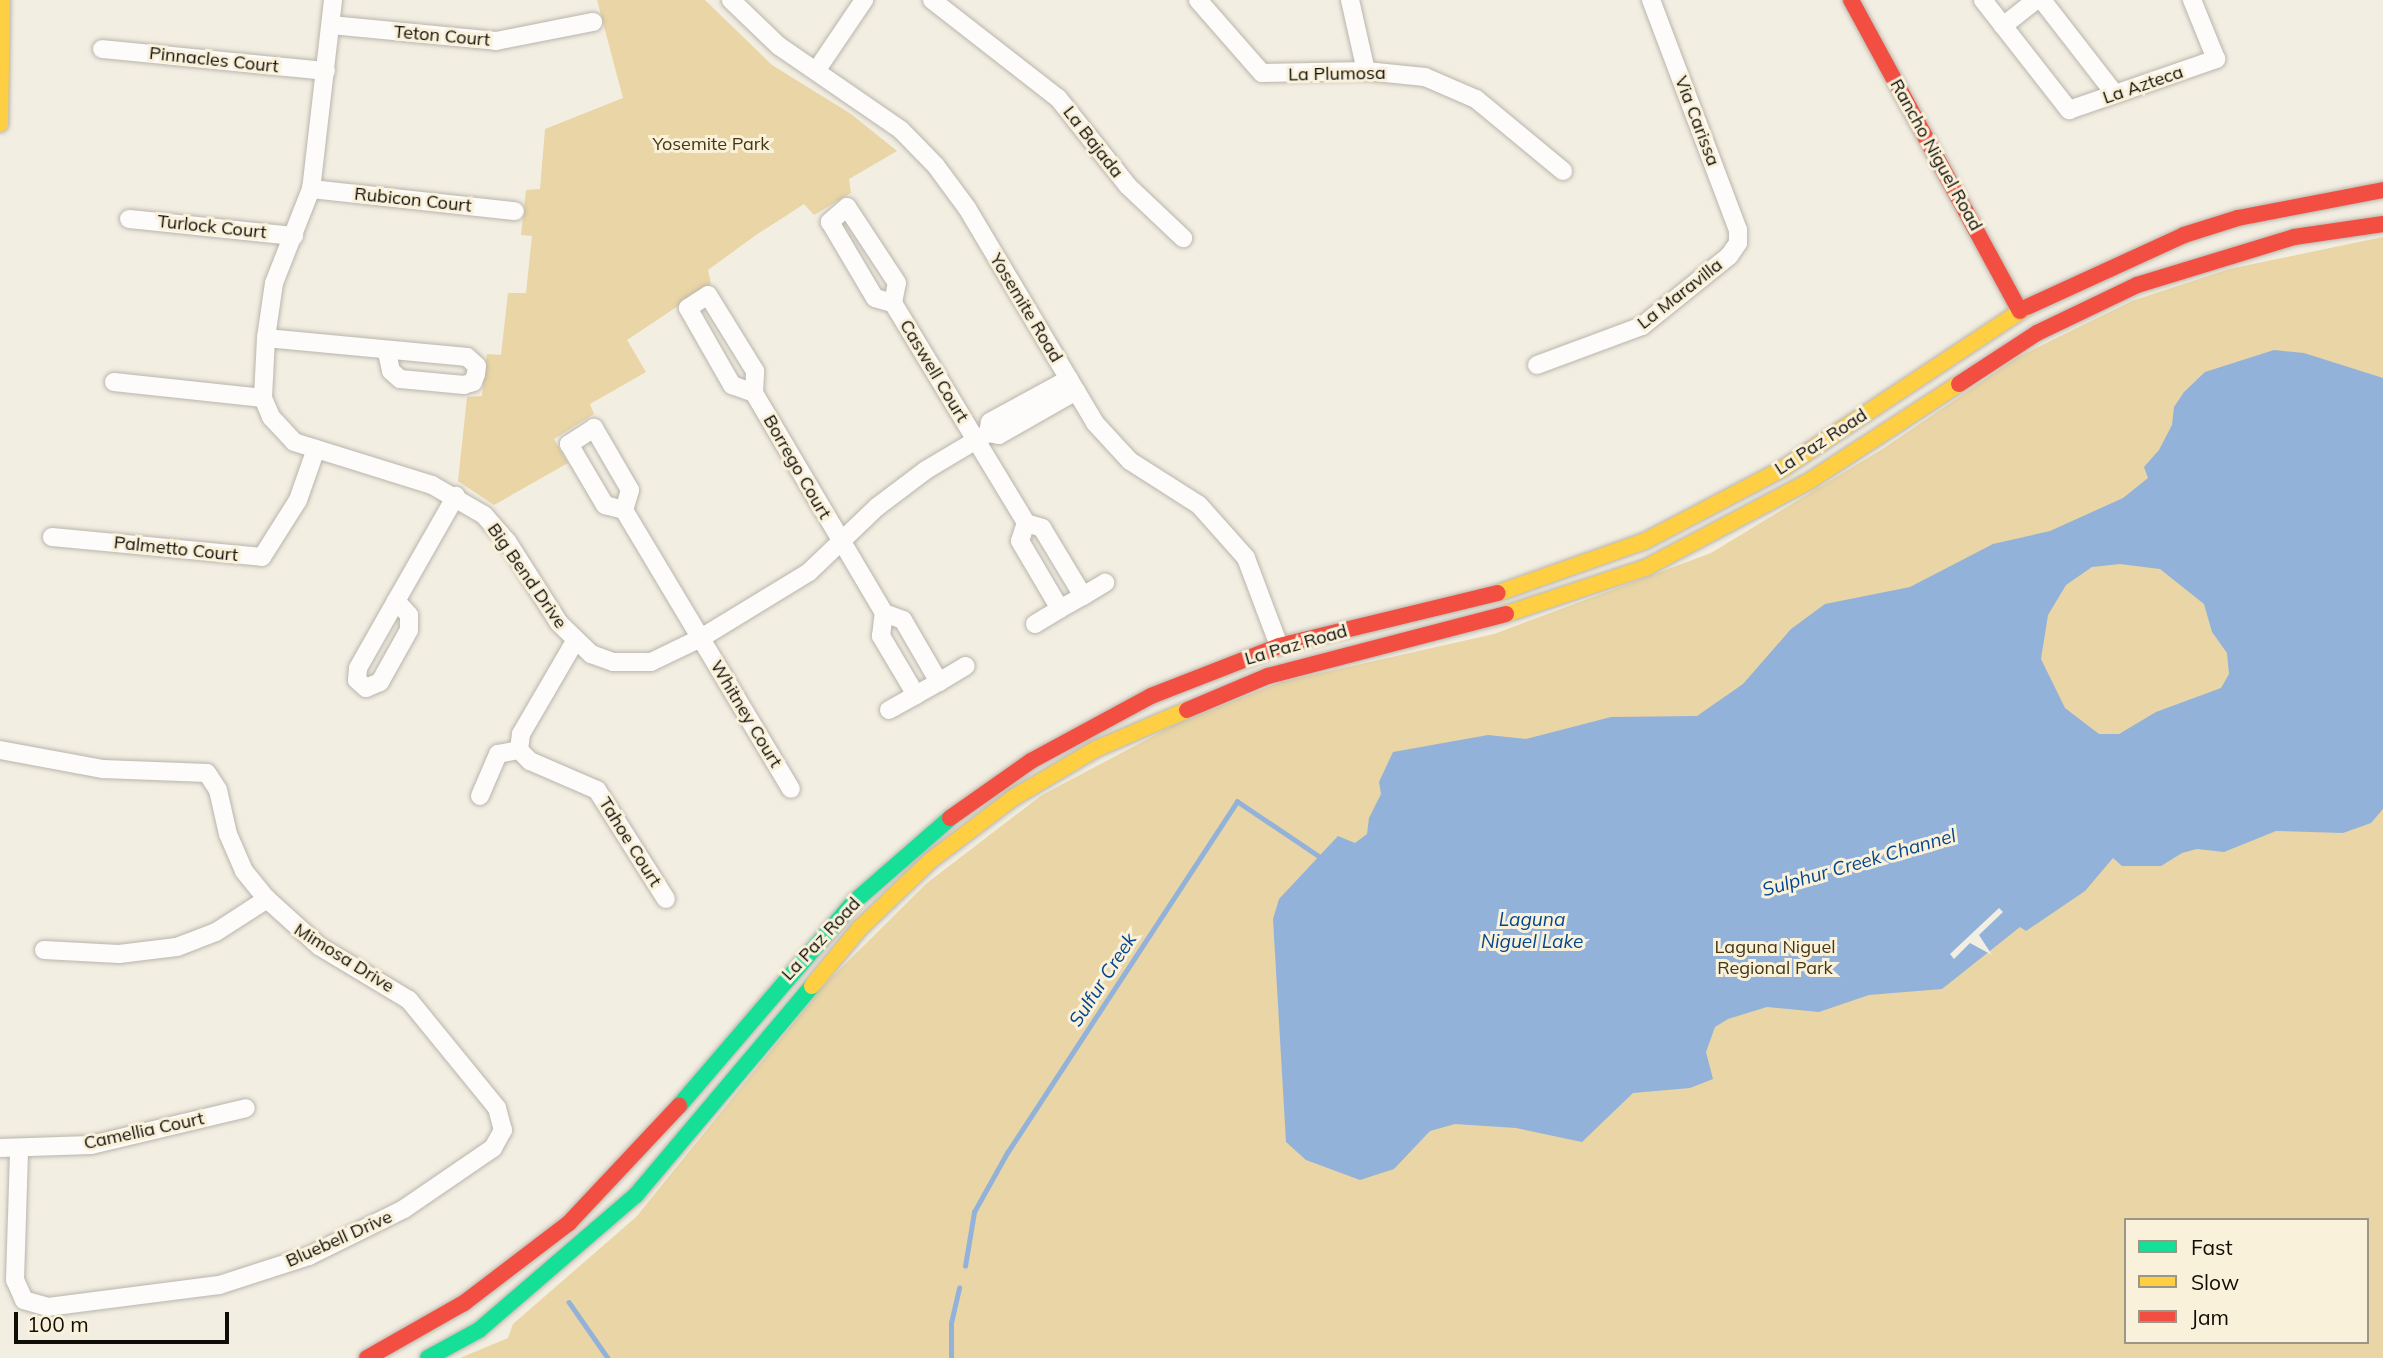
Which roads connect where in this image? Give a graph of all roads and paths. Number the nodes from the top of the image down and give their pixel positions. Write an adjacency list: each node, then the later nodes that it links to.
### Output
1 (2, 0): 22 (main road)
2 (333, 0): 15 (street)
3 (731, 0): 19 (street, Yosemite Road)
4 (864, 0): 19 (street)
5 (932, 0): 30 (street, La Bajada)
6 (1198, 0): 20 (street, La Plumosa)
7 (1350, 0): 20 (street)
8 (1651, 0): 31 (street, Via Carissa)
9 (1851, 0): 34 (main road, Rancho Niguel Road)
10 (1983, 0): 16 (street)
11 (2036, 0): 16 (street)
12 (2042, 0): 21 (street)
13 (2192, 0): 21 (street, La Azteca)
14 (593, 22): 15 (street, Teton Court)
15 (331, 25): 18 (street)
16 (2003, 26): 21 (street, La Azteca)
17 (102, 49): 18 (street, Pinnacles Court)
18 (326, 71): 24 (street)
19 (816, 71): 39 (street, Yosemite Road)
20 (1366, 71): 23 (street, La Plumosa)
21 (2115, 94)
22 (0, 124)
23 (1563, 171)
24 (312, 189): 26 (street, Rubicon Court); 29 (street)
25 (2383, 190): 34 (main road, La Paz Road)
26 (515, 211)
27 (130, 219): 29 (street, Turlock Court)
28 (2383, 224): 32 (main road, La Paz Road)
29 (294, 236): 35 (street)
30 (1183, 238)
31 (1738, 243): 37 (street, La Maravilla)
32 (2137, 285): 34 (main road); 42 (main road, La Paz Road)
33 (893, 303): 33 (street, Caswell Court); 43 (street, Caswell Court)
34 (2020, 311): 42 (main road); 59 (main road, La Paz Road)
35 (266, 338): 36 (street); 41 (street)
36 (387, 352)
37 (1537, 365)
38 (114, 382): 41 (street)
39 (1072, 385): 43 (street, Big Bend Drive); 59 (street, Yosemite Road)
40 (754, 393): 40 (street, Borrego Court); 49 (street, Borrego Court)
41 (263, 398): 44 (street, Big Bend Drive)
42 (1884, 429): 57 (main road, La Paz Road)
43 (982, 437): 47 (street, Caswell Court); 49 (street, Big Bend Drive)
44 (316, 449): 45 (street, Big Bend Drive); 48 (street, Palmetto Court)
45 (456, 496): 52 (street); 58 (street, Big Bend Drive)
46 (624, 510): 56 (street, Whitney Court)
47 (1026, 523): 51 (street); 53 (street)
48 (52, 537)
49 (841, 542): 54 (street, Borrego Court); 56 (street, Big Bend Drive)
50 (1105, 583): 51 (street)
51 (1083, 596): 53 (street)
52 (396, 601)
53 (1060, 609): 55 (street)
54 (884, 613): 61 (street); 62 (street)
55 (1035, 624)
56 (701, 638): 58 (street, Big Bend Drive); 67 (street, Whitney Court)
57 (1410, 640): 59 (main road); 64 (main road, La Paz Road)
58 (574, 643): 66 (street)
59 (1279, 646): 64 (main road); 76 (main road, La Paz Road)
60 (966, 666): 61 (street)
61 (939, 682): 62 (street)
62 (916, 695): 63 (street)
63 (889, 710)
64 (1150, 722): 77 (main road, La Paz Road)
65 (0, 750): 69 (street, Mimosa Drive)
66 (519, 750): 68 (street); 70 (street, Tahoe Court)
67 (791, 789)
68 (480, 796)
69 (267, 899): 71 (street); 73 (street, Mimosa Drive)
70 (666, 899)
71 (44, 950)
72 (246, 1108): 75 (street, Camellia Court)
73 (503, 1130): 75 (street, Bluebell Drive)
74 (0, 1148): 75 (street, Camellia Court)
75 (19, 1150)
76 (367, 1358)
77 (428, 1358)

